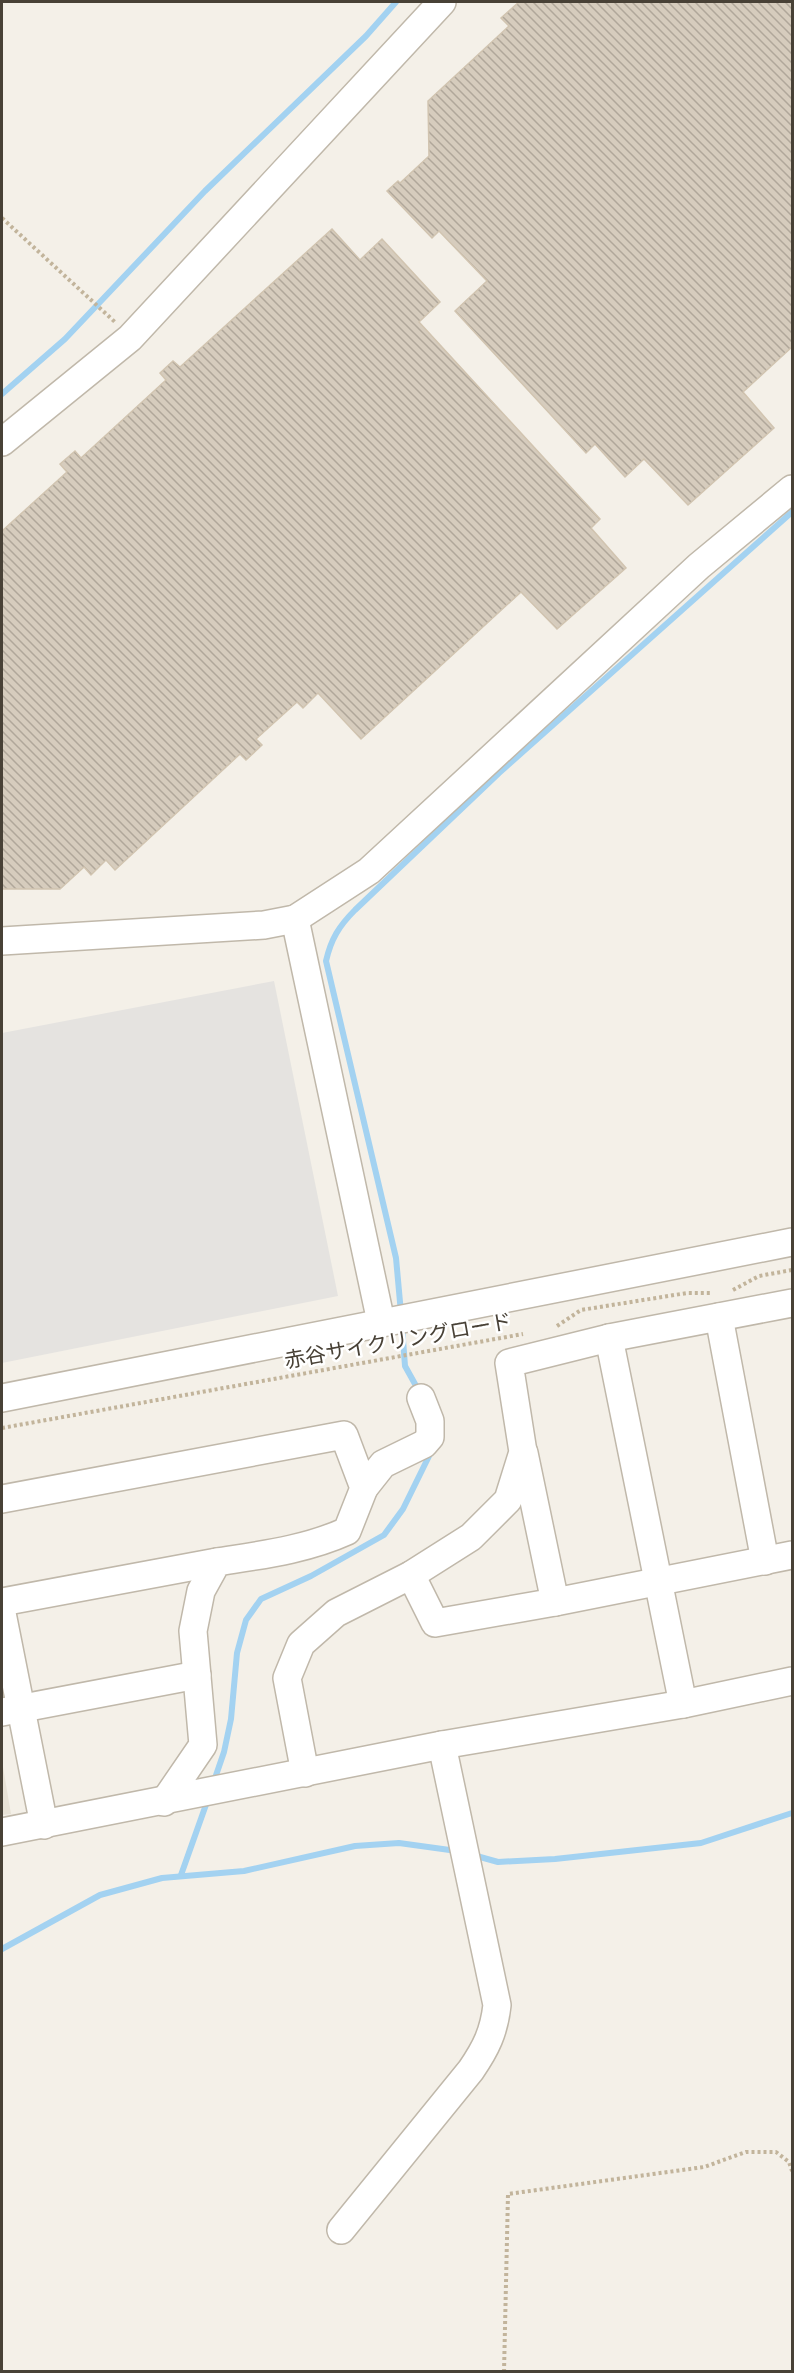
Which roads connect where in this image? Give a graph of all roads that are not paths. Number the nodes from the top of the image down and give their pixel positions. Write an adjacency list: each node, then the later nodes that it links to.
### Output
1 (442, 2): 2 (street)
2 (2, 442)
3 (792, 489): 4 (street)
4 (294, 919): 5 (street); 9 (street)
5 (2, 941)
6 (792, 1242): 9 (street)
7 (720, 1301): 8 (street); 10 (street); 17 (street)
8 (792, 1303)
9 (381, 1322): 11 (street)
10 (609, 1338): 13 (street); 20 (street)
11 (2, 1398)
12 (421, 1398): 14 (street)
13 (524, 1452): 19 (street); 22 (street)
14 (364, 1488): 15 (street); 18 (street)
15 (2, 1499)
16 (792, 1554): 17 (street)
17 (765, 1561): 20 (street)
18 (217, 1562): 21 (street); 24 (street)
19 (411, 1575): 22 (street); 29 (street)
20 (659, 1580): 22 (street); 26 (street)
21 (2, 1602)
22 (555, 1602)
23 (2, 1613): 27 (street)
24 (197, 1675): 27 (street); 30 (street)
25 (792, 1681): 26 (street)
26 (683, 1704): 28 (street)
27 (11, 1710): 31 (street)
28 (442, 1745): 29 (street); 33 (street)
29 (305, 1773): 30 (street)
30 (164, 1802): 31 (street)
31 (44, 1825): 32 (street)
32 (2, 1832)
33 (341, 2230)

